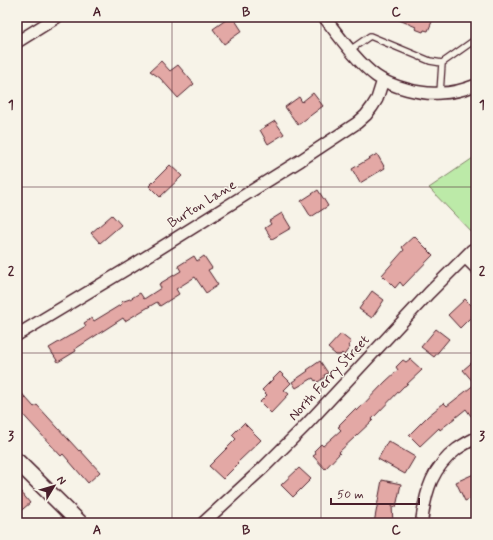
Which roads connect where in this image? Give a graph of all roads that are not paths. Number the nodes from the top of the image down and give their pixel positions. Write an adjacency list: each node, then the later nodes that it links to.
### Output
1 (57, 17): 4 (street)
2 (327, 19): 5 (street)
3 (476, 39): 6 (lane)
4 (17, 42)
5 (350, 50): 6 (lane); 7 (street)
6 (442, 62): 9 (lane)
7 (383, 80): 9 (street); 11 (street, Burton Lane)
8 (476, 85): 9 (street)
9 (440, 94)
10 (476, 268): 15 (street, North Ferry Street)
11 (17, 335)
12 (476, 438): 16 (street)
13 (17, 460): 14 (main road)
14 (80, 523)
15 (203, 523)
16 (423, 523)

